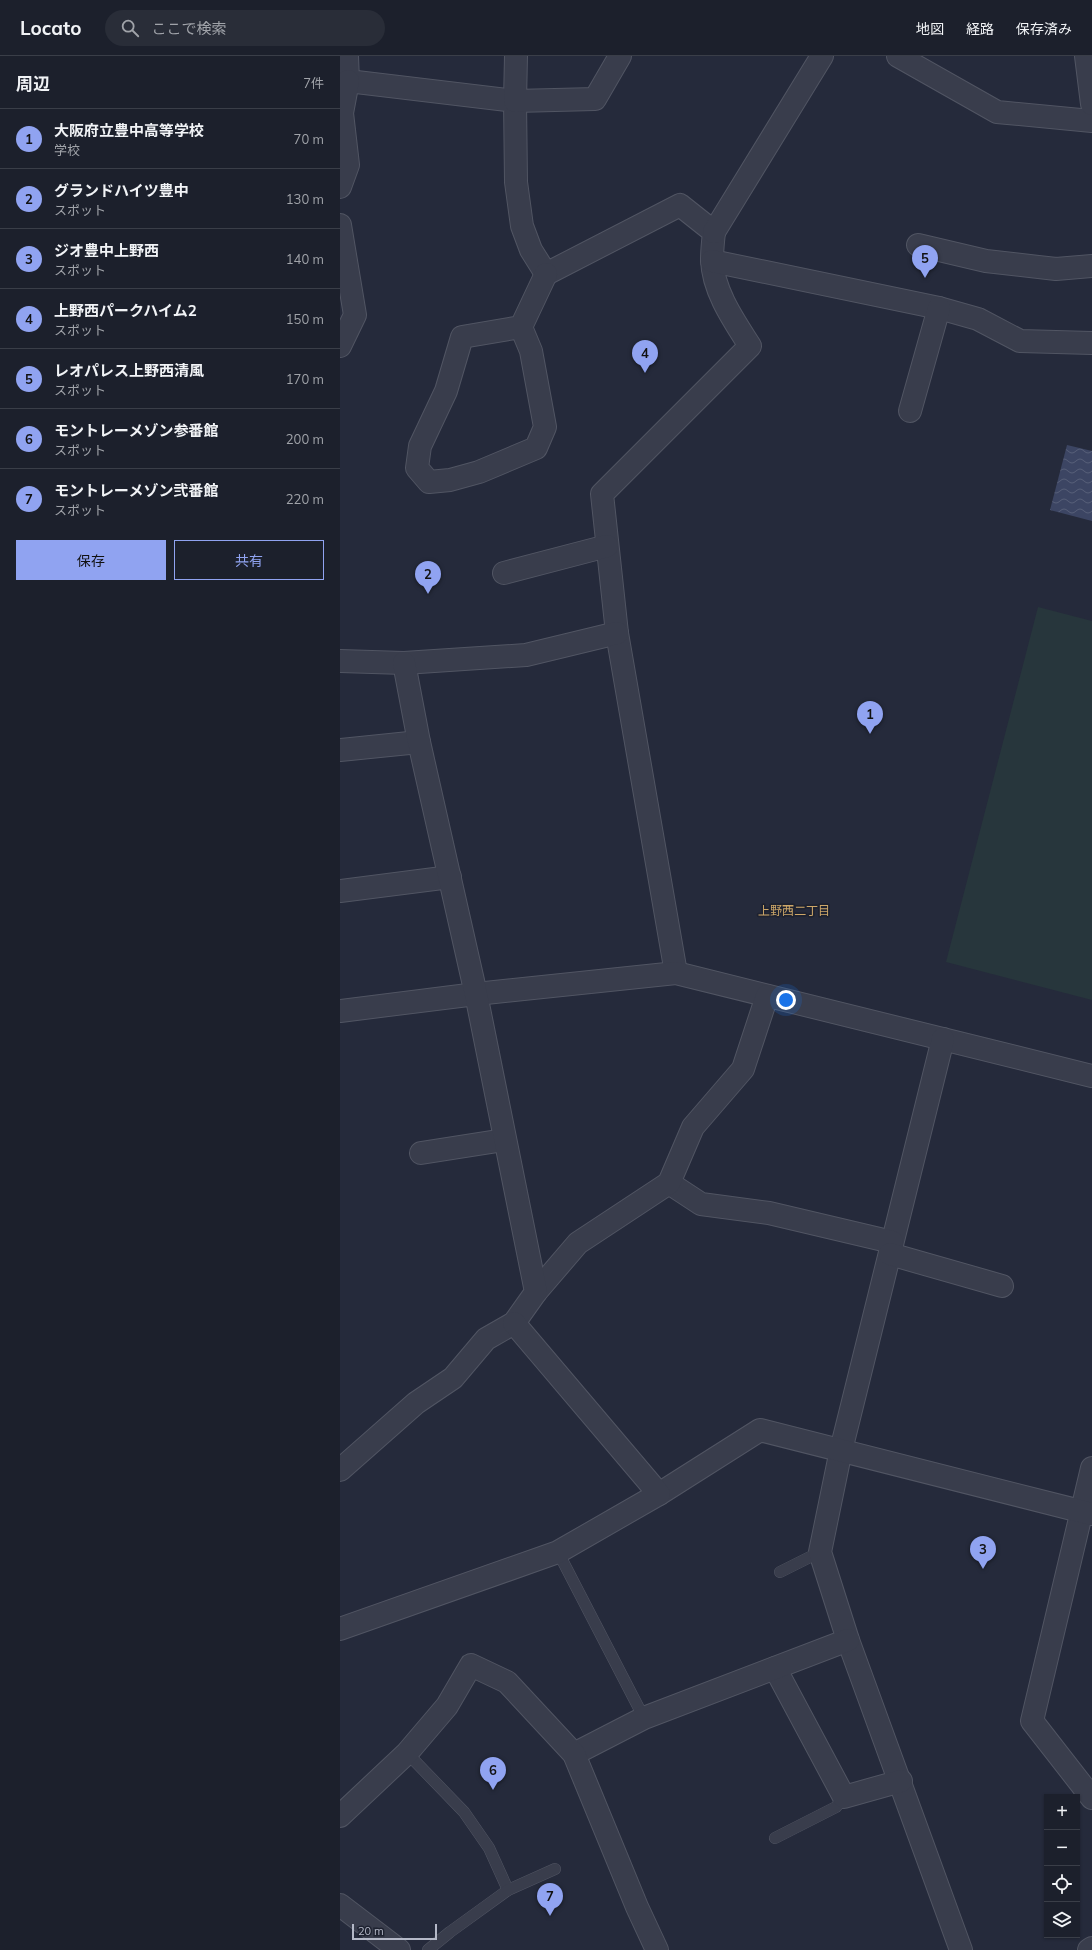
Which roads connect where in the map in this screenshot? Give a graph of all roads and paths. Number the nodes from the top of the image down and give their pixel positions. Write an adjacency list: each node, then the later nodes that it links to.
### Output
1 (347, 56): 7 (street)
2 (516, 56): 8 (street)
3 (620, 56): 8 (street)
4 (822, 56): 13 (street)
5 (898, 56): 10 (street)
6 (1086, 56): 9 (street)
7 (348, 81): 8 (street); 11 (street)
8 (514, 100): 17 (street)
9 (1092, 104)
10 (1092, 121)
11 (340, 188)
12 (340, 226): 21 (street)
13 (714, 232): 15 (street); 17 (street)
14 (918, 245): 16 (street)
15 (712, 261): 18 (street); 23 (street)
16 (1092, 266)
17 (546, 274): 19 (street)
18 (939, 308): 20 (street); 22 (street)
19 (521, 328): 19 (street)
20 (1092, 343)
21 (340, 346)
22 (910, 411)
23 (607, 546): 24 (street); 25 (street)
24 (504, 573)
25 (617, 633): 27 (street); 32 (street)
26 (340, 661): 27 (street)
27 (404, 663): 28 (street)
28 (419, 742): 29 (street); 30 (street)
29 (340, 750)
30 (450, 877): 31 (street); 33 (street)
31 (340, 891)
32 (676, 973): 33 (street); 34 (street)
33 (476, 994): 35 (street); 38 (street)
34 (767, 996): 36 (street); 40 (street)
35 (340, 1011)
36 (943, 1039): 37 (street); 41 (street)
37 (1092, 1076)
38 (504, 1140): 39 (street); 43 (street)
39 (421, 1153)
40 (669, 1184): 41 (street); 43 (street)
41 (891, 1248): 42 (street); 45 (street)
42 (1002, 1286)
43 (536, 1292): 44 (street)
44 (514, 1323): 47 (street); 48 (street)
45 (841, 1450): 48 (street); 49 (street); 51 (street)
46 (1092, 1468): 49 (street)
47 (340, 1470)
48 (659, 1494): 50 (street)
49 (1087, 1513): 61 (street)
50 (558, 1552): 53 (street); 56 (lane)
51 (820, 1552): 52 (lane); 54 (street)
52 (780, 1572)
53 (340, 1629)
54 (848, 1640): 55 (street); 59 (street)
55 (775, 1668): 56 (street); 60 (street)
56 (644, 1718): 58 (street)
57 (407, 1753): 58 (street); 62 (street); 65 (lane)
58 (574, 1754): 70 (street)
59 (901, 1781): 60 (street); 71 (street)
60 (844, 1798): 63 (lane)
61 (1092, 1798)
62 (340, 1816)
63 (775, 1838)
64 (555, 1869): 65 (lane)
65 (508, 1890): 69 (lane)
66 (340, 1906): 68 (street)
67 (1092, 1948): 72 (street)
68 (399, 1950)
69 (428, 1950)
70 (657, 1950)
71 (962, 1950)
72 (1089, 1950)

